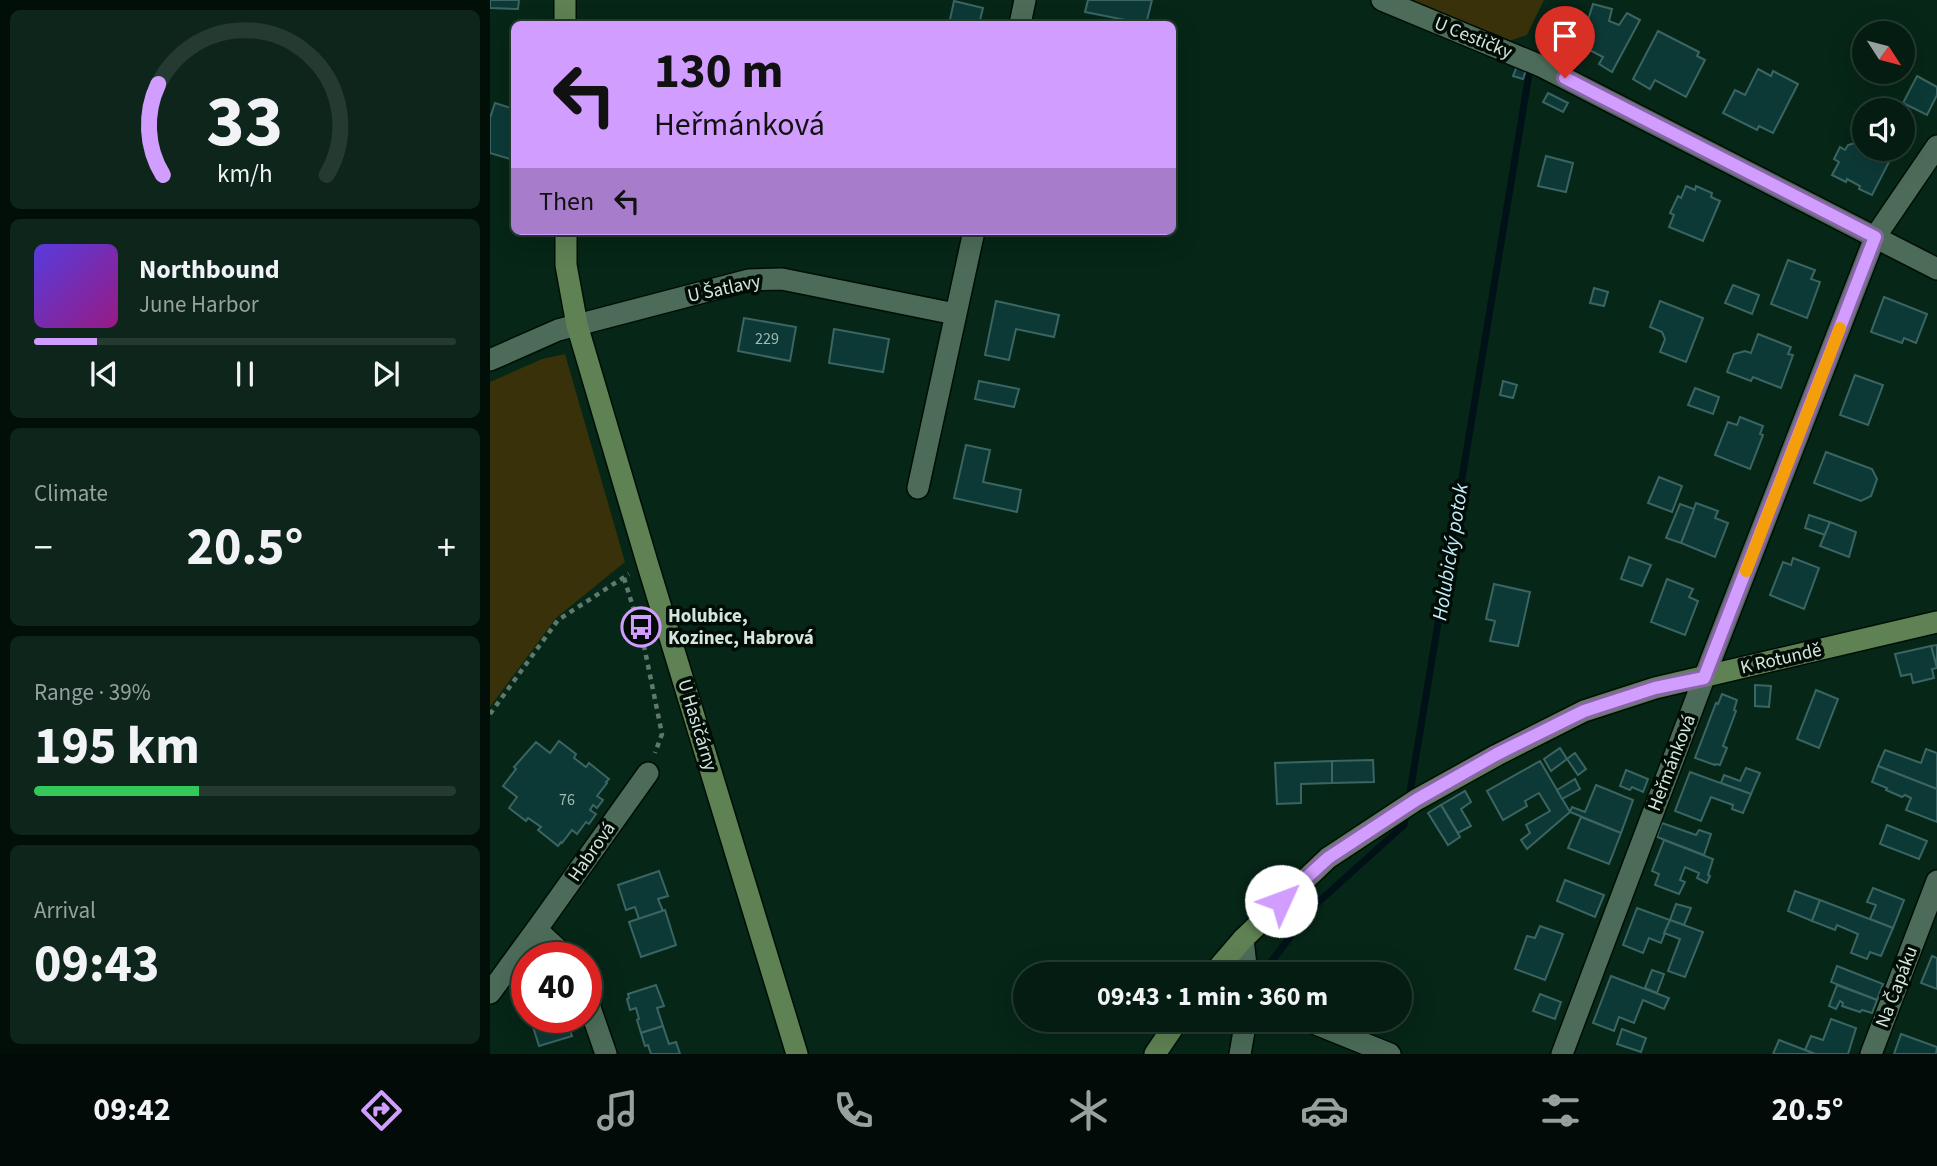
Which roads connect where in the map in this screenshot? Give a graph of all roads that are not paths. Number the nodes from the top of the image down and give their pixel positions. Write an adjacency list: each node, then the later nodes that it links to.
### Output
1 (565, 0): 4 (street)
2 (1025, 0): 5 (street)
3 (1382, 0): 9 (street, U Cestičky)
4 (565, 21)
5 (1021, 21)
6 (1937, 146): 9 (street, Heřmánková)
7 (566, 235): 12 (street, U Hasičárny)
8 (973, 235): 11 (street)
9 (1875, 237): 10 (street, U Cestičky); 16 (street, Heřmánková)
10 (1937, 269)
11 (955, 314): 12 (street, U Šatlavy); 14 (street)
12 (577, 326): 13 (street, U Šatlavy); 30 (street, U Hasičárny)
13 (490, 359)
14 (918, 488)
15 (1937, 622): 16 (street, K Rotundě)
16 (1704, 678): 20 (street, K Rotundě); 34 (street, Heřmánková)
17 (648, 774): 19 (street, Habrová)
18 (1937, 881): 35 (street, Na Čapáku)
19 (537, 930): 21 (street); 24 (street, Habrová)
20 (1243, 939): 22 (street, K Rotundě); 23 (street)
21 (550, 942)
22 (1223, 962)
23 (1246, 962)
24 (490, 993)
25 (1170, 1032): 31 (street)
26 (1244, 1032): 32 (street)
27 (1336, 1032): 33 (street)
28 (599, 1033): 29 (street)
29 (606, 1054)
30 (797, 1054)
31 (1155, 1054)
32 (1240, 1054)
33 (1390, 1054)
34 (1562, 1054)
35 (1871, 1054)

